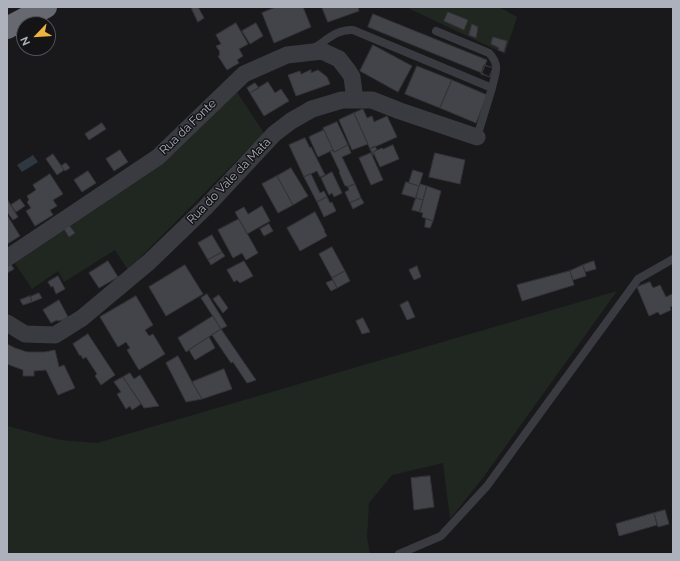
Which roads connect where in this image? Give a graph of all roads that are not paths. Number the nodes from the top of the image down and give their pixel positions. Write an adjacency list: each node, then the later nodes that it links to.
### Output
1 (46, 7): 2 (highway)
2 (7, 28)
3 (436, 32): 5 (lane)
4 (308, 52): 5 (lane); 6 (street, Rua da Fonte); 8 (street, Rua da Fonte)
5 (492, 88): 7 (lane)
6 (355, 100): 7 (street, Rua do Vale da Mata); 10 (street, Rua do Vale da Mata)
7 (477, 137)
8 (7, 258)
9 (673, 259): 11 (lane)
10 (7, 323)
11 (399, 554)

